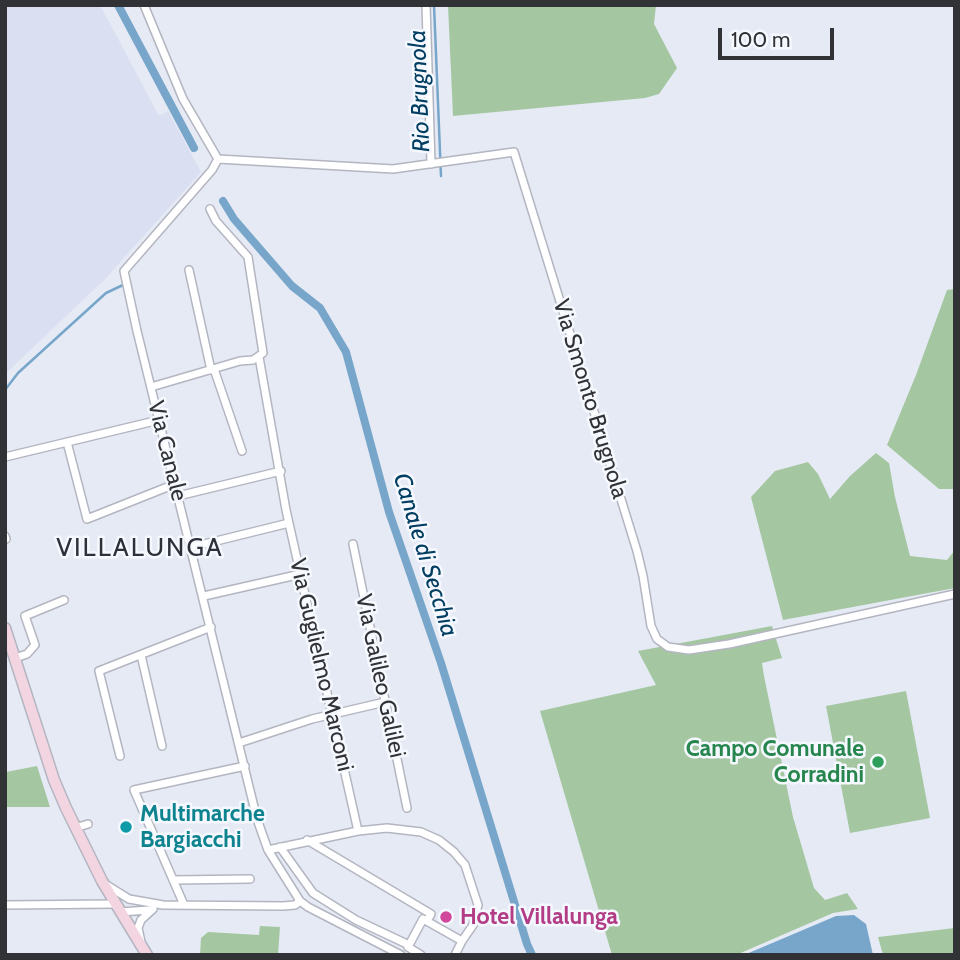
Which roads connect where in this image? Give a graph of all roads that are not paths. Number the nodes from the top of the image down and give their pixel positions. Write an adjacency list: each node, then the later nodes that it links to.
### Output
1 (144, 5): 3 (street)
2 (426, 5): 4 (street)
3 (218, 159): 4 (street, Via Smonto Brugnola); 9 (street, Via Canale)
4 (437, 163): 21 (street, Via Smonto Brugnola)
5 (210, 209): 7 (street, Via Guglielmo Marconi)
6 (189, 270): 8 (street)
7 (259, 357): 8 (street); 14 (street, Via Guglielmo Marconi)
8 (212, 370): 9 (street); 12 (street)
9 (151, 387): 10 (street, Via Canale)
10 (159, 420): 11 (street); 15 (street, Via Canale)
11 (67, 442): 13 (street); 15 (street)
12 (242, 451)
13 (5, 457)
14 (281, 471): 16 (street); 17 (street, Via Guglielmo Marconi)
15 (174, 484): 16 (street, Via Canale)
16 (178, 496): 19 (street, Via Canale)
17 (289, 523): 19 (street); 20 (street, Via Guglielmo Marconi)
18 (352, 544): 28 (street, Via Galileo Galilei)
19 (192, 547): 22 (street, Via Canale)
20 (301, 574): 22 (street); 29 (street, Via Guglielmo Marconi)
21 (955, 594)
22 (204, 596): 24 (street, Via Canale)
23 (64, 600): 27 (street)
24 (211, 627): 26 (street); 30 (street, Via Canale)
25 (6, 632): 27 (main road)
26 (141, 655): 31 (street); 32 (street)
27 (15, 658): 36 (main road)
28 (385, 702): 29 (street); 34 (street, Via Galileo Galilei)
29 (332, 714): 30 (street); 37 (street, Via Guglielmo Marconi)
30 (239, 743): 33 (street, Via Canale)
31 (162, 746)
32 (120, 756)
33 (245, 766): 40 (street, Via Canale); 41 (street)
34 (407, 808)
35 (88, 824): 36 (street)
36 (75, 828): 43 (main road)
37 (358, 831): 38 (street); 52 (street)
38 (307, 840): 39 (street); 51 (street)
39 (280, 847): 40 (street); 53 (street)
40 (268, 850): 44 (street, Via Canale)
41 (173, 880): 42 (street); 48 (street)
42 (250, 880)
43 (102, 881): 45 (street); 49 (main road)
44 (300, 901): 48 (street); 55 (street, Via Canale)
45 (143, 903): 47 (street); 49 (street)
46 (5, 905): 49 (street)
47 (163, 905): 48 (street); 50 (street)
48 (184, 905)
49 (118, 908): 50 (street); 54 (main road)
50 (153, 909): 54 (street)
51 (427, 921): 52 (street); 53 (street)
52 (462, 941): 56 (street)
53 (414, 951)
54 (147, 955)
55 (401, 955)
56 (455, 955)

